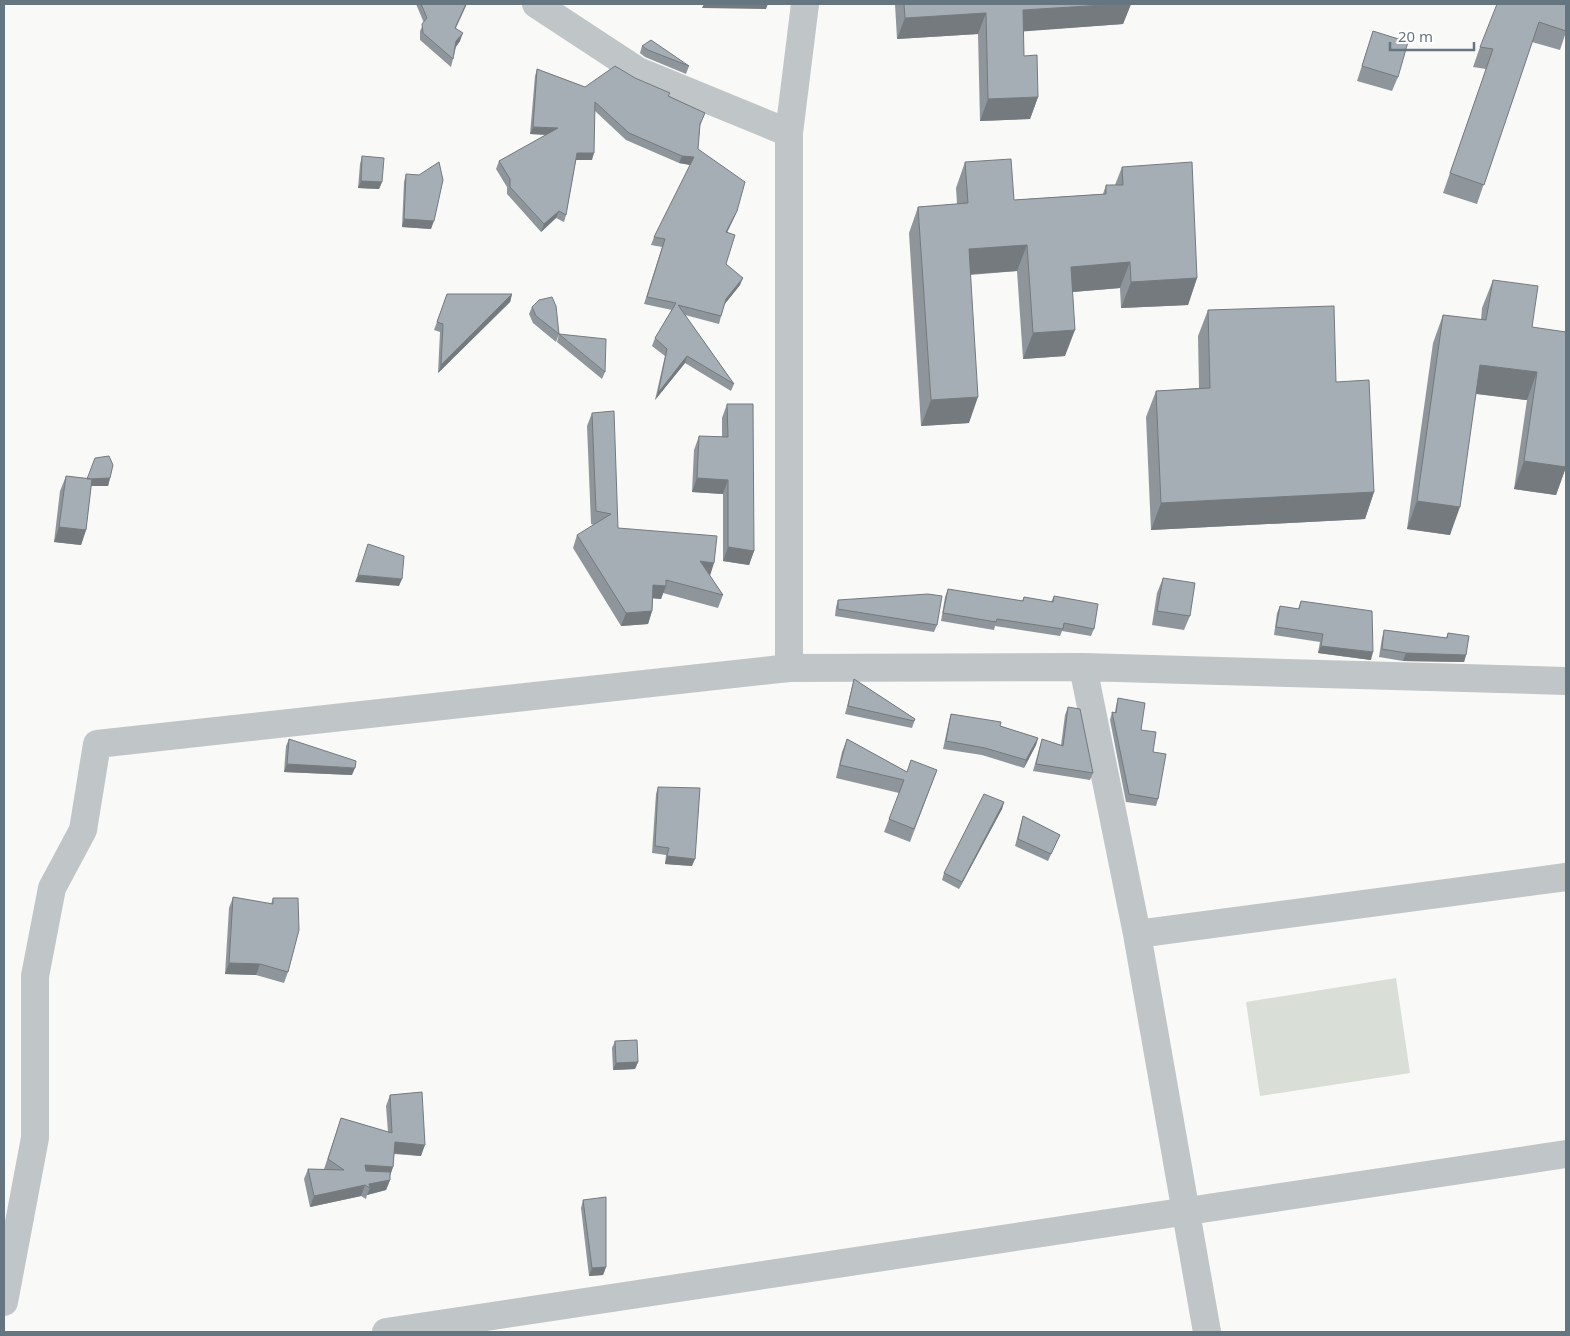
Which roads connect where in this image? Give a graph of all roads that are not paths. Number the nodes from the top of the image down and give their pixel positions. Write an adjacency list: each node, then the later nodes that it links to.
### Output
1 (536, 4): 3 (street)
2 (805, 4): 3 (street)
3 (789, 133): 5 (street)
4 (1083, 666): 5 (street); 6 (street); 8 (street)
5 (789, 668): 11 (street)
6 (1566, 681)
7 (1566, 877): 8 (street)
8 (1137, 934): 10 (street)
9 (1566, 1154): 10 (street)
10 (1186, 1212): 12 (street); 13 (street)
11 (4, 1302)
12 (386, 1332)
13 (1207, 1332)

